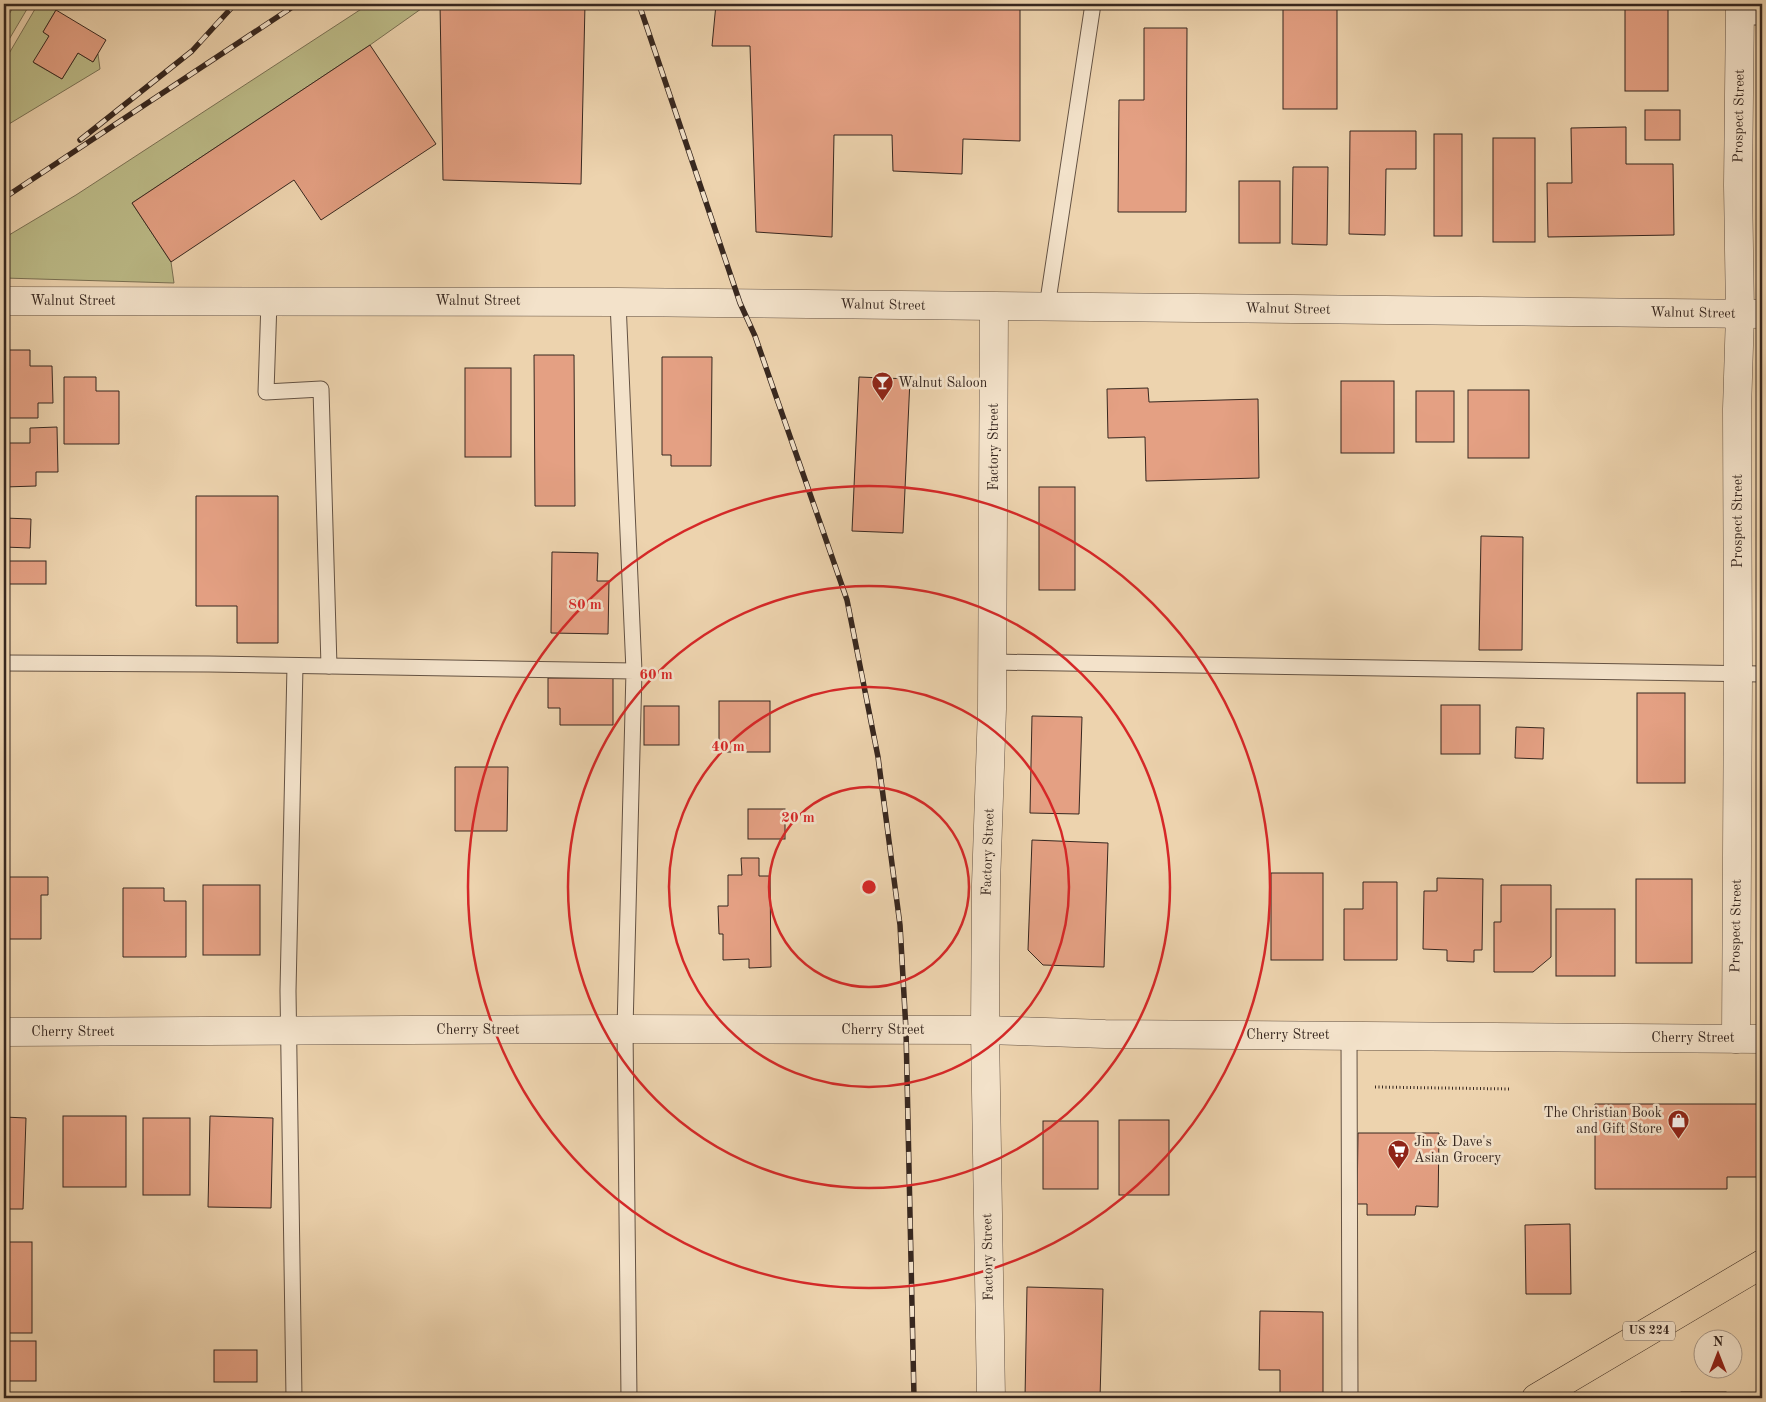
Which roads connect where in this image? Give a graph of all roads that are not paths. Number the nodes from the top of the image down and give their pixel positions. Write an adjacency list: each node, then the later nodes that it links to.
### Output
1 (1092, 4): 7 (lane)
2 (1748, 12): 8 (street, Prospect Street)
3 (4, 301): 4 (street, Walnut Street)
4 (269, 301): 5 (street, Walnut Street); 12 (lane)
5 (618, 302): 6 (street, Walnut Street); 13 (lane)
6 (994, 307): 7 (street, Walnut Street); 9 (street, Factory Street)
7 (1047, 307): 8 (street, Walnut Street)
8 (1751, 314): 14 (street, Prospect Street)
9 (993, 662): 14 (lane); 16 (street, Factory Street)
10 (4, 663): 11 (lane)
11 (295, 666): 12 (lane); 17 (lane)
12 (329, 666): 13 (lane)
13 (634, 672): 15 (lane)
14 (1750, 674): 20 (street, Prospect Street)
15 (625, 1029): 16 (street, Cherry Street); 17 (street, Cherry Street); 24 (lane)
16 (985, 1030): 19 (street, Cherry Street); 25 (street, Factory Street)
17 (288, 1031): 18 (street, Cherry Street); 23 (lane)
18 (4, 1032)
19 (1349, 1035): 20 (street, Cherry Street); 26 (lane)
20 (1749, 1039)
21 (1762, 1264): 22 (highway, US 224)
22 (1562, 1391): 27 (highway, US 224)
23 (294, 1398)
24 (629, 1398)
25 (991, 1398)
26 (1350, 1398)
27 (1536, 1398)

